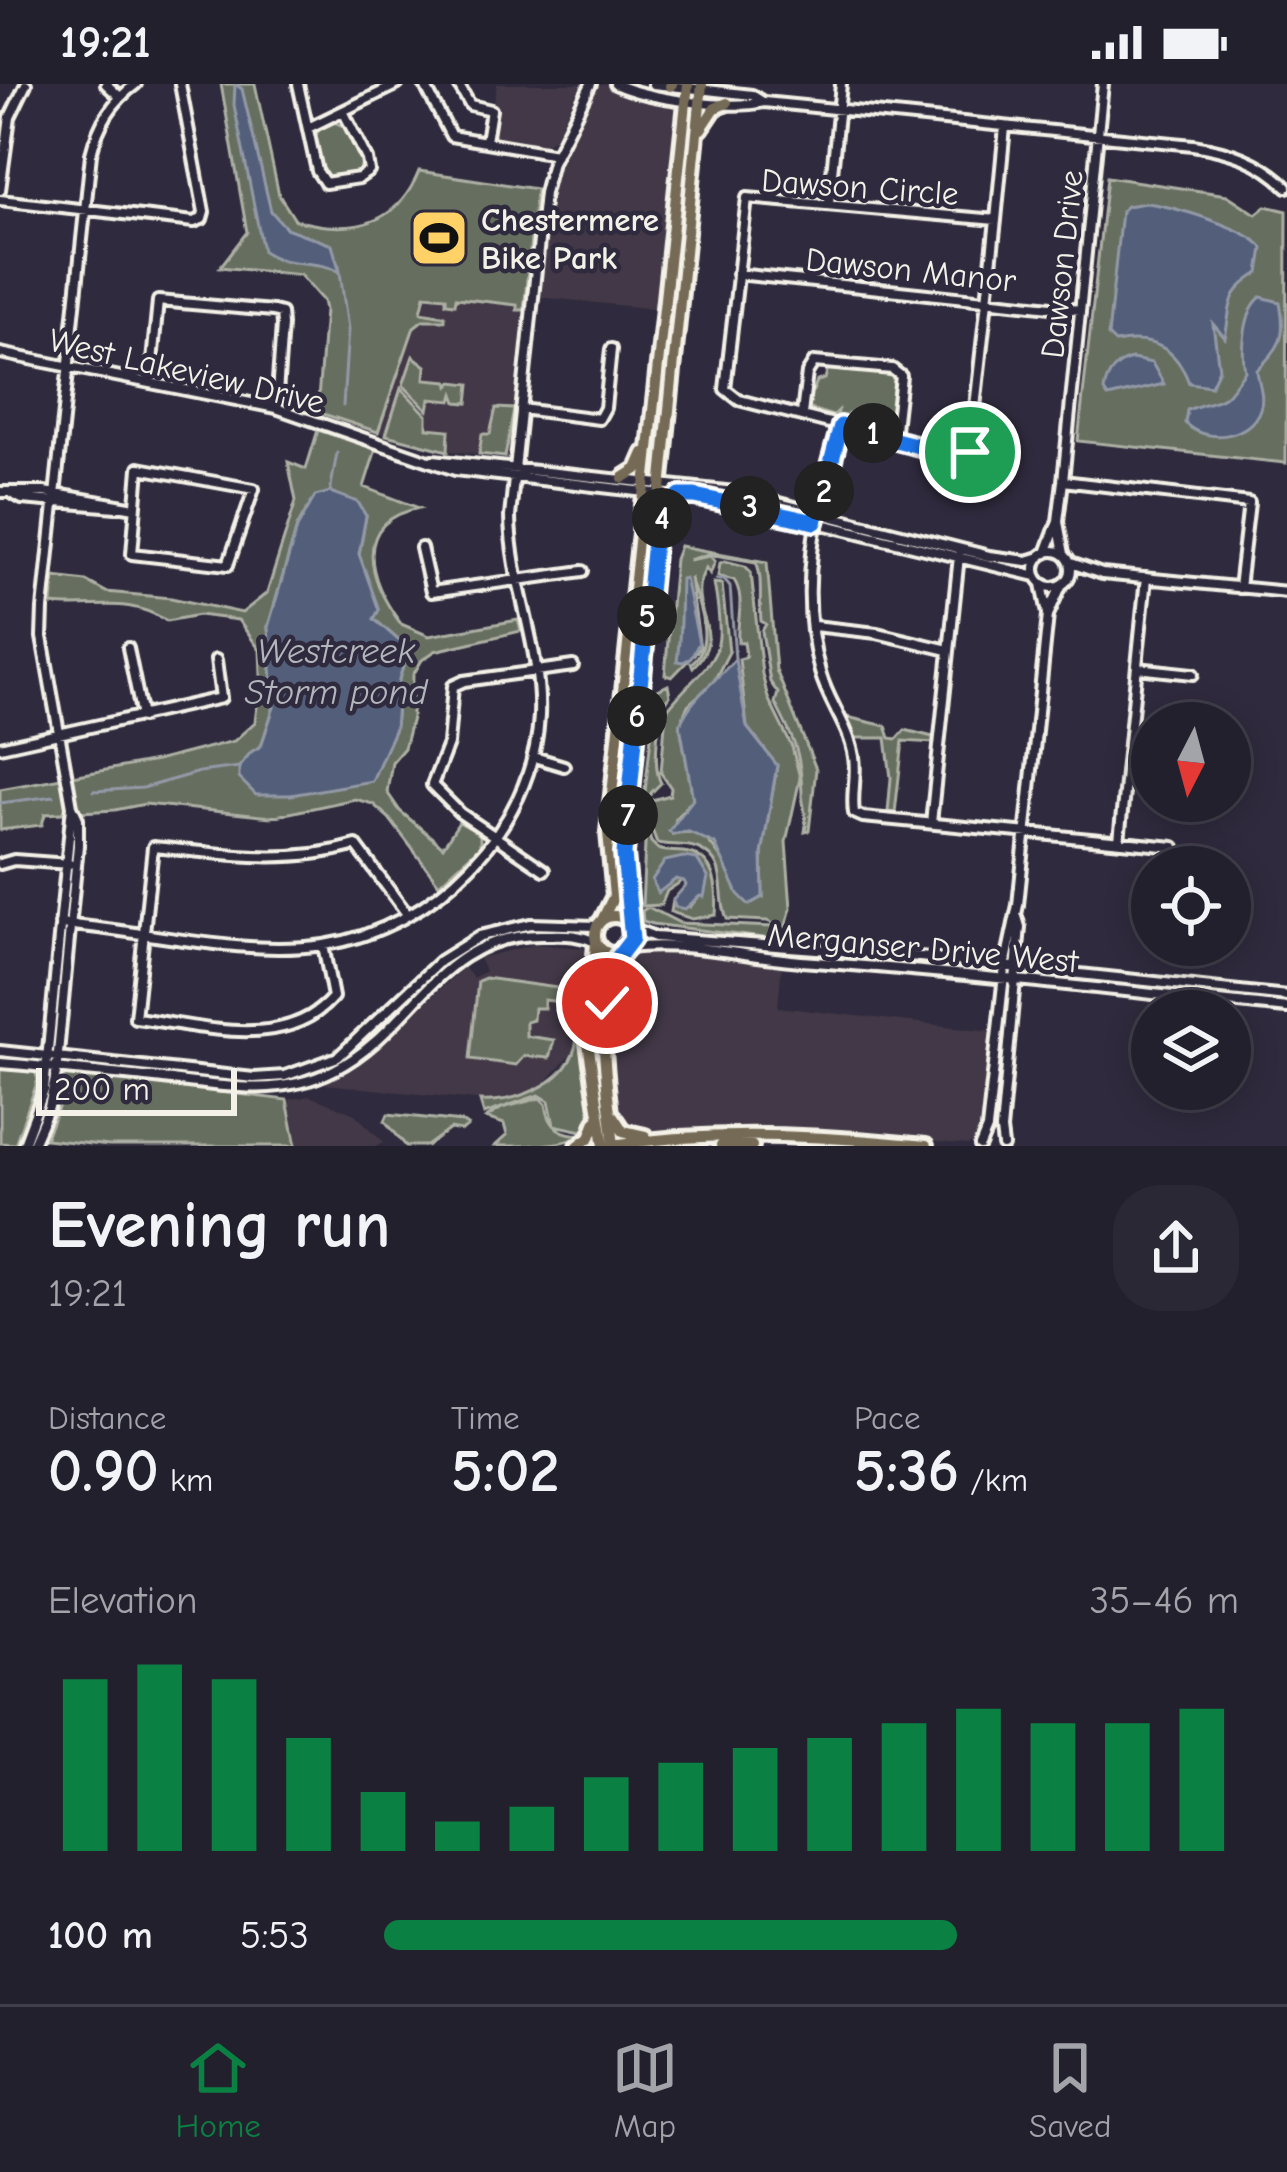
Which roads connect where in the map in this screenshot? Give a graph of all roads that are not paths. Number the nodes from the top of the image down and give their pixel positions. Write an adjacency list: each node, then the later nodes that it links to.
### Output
1 (26, 84): 21 (street)
2 (106, 84): 16 (street)
3 (136, 84): 16 (street)
4 (180, 84): 32 (street)
5 (298, 84): 23 (street)
6 (398, 84): 20 (street)
7 (424, 84): 26 (street)
8 (458, 84): 26 (street)
9 (591, 84): 27 (street)
10 (615, 84): 15 (street)
11 (653, 84): 14 (street)
12 (842, 84): 19 (street)
13 (1103, 84): 25 (street, Dawson Drive)
14 (671, 85): 15 (street)
15 (695, 92): 17 (street); 18 (street); 24 (main road); 45 (main road)
16 (119, 96): 32 (street)
17 (764, 102): 18 (street); 19 (street)
18 (727, 103): 24 (main road)
19 (838, 110): 22 (street); 31 (street)
20 (344, 113): 23 (street); 23 (street)
21 (5, 117): 29 (street)
22 (1005, 127): 25 (street); 33 (street, Dawson Circle)
23 (308, 128)
24 (697, 136): 51 (main road)
25 (1097, 137): 28 (street); 36 (street, Dawson Drive)
26 (486, 141): 27 (street)
27 (556, 154): 42 (street)
28 (1287, 187)
29 (0, 190)
30 (0, 200): 32 (street)
31 (829, 203): 33 (street, Dawson Circle); 34 (street, Dawson Circle)
32 (84, 210): 39 (street)
33 (996, 220): 35 (street, Dawson Circle)
34 (737, 274): 35 (street, Dawson Manor); 43 (street, Dawson Circle)
35 (987, 301): 36 (street, Dawson Manor); 46 (street, Dawson Circle)
36 (1081, 310): 49 (street, Dawson Drive)
37 (611, 349): 42 (street)
38 (0, 353): 39 (street, West Lakeview Drive)
39 (69, 365): 40 (street, West Lakeview Drive); 54 (street)
40 (150, 382): 41 (street, West Lakeview Drive); 41 (street)
41 (276, 408): 47 (street, West Lakeview Drive)
42 (521, 409): 47 (street)
43 (802, 415): 44 (street, Dawson Circle); 46 (street)
44 (841, 426): 46 (street, Dawson Circle); 56 (street)
45 (652, 433): 48 (main road); 50 (main road)
46 (894, 438)
47 (514, 471): 48 (street, West Lakeview Drive); 50 (street, West Lakeview Drive); 67 (street)
48 (623, 478): 50 (street, West Lakeview Drive)
49 (1063, 482): 57 (street, Dawson Drive); 70 (street)
50 (646, 486): 51 (street, West Lakeview Drive); 98 (main road)
51 (660, 488): 53 (street, West Lakeview Drive); 56 (street, West Lakeview Drive); 58 (main road)
52 (0, 492): 54 (street)
53 (683, 495): 56 (street, West Lakeview Drive); 58 (main road)
54 (55, 499): 55 (street); 82 (street)
55 (135, 508): 55 (street)
56 (816, 518): 61 (street, West Lakeview Drive); 73 (street)
57 (1058, 521): 60 (street, Dawson Drive); 62 (street, Dawson Drive)
58 (656, 528): 100 (main road)
59 (421, 548): 67 (street)
60 (1064, 554): 62 (street, West Lakeview Drive); 63 (street)
61 (959, 555): 62 (street, West Lakeview Drive); 68 (street, West Lakeview Drive); 75 (street)
62 (1043, 555): 68 (street, Dawson Drive)
63 (1071, 563): 65 (street); 69 (street)
64 (583, 571): 67 (street)
65 (1102, 574): 66 (street); 69 (street)
66 (1146, 578): 70 (street); 78 (street)
67 (517, 580): 79 (street)
68 (1040, 580): 69 (street, West Lakeview Drive); 72 (street)
69 (1065, 582): 72 (street)
70 (1240, 588): 71 (street)
71 (1287, 592)
72 (1048, 615): 89 (street)
73 (814, 626): 75 (street); 88 (street)
74 (128, 648): 81 (street)
75 (948, 650): 88 (street)
76 (216, 660): 81 (street)
77 (573, 666): 79 (street)
78 (1137, 668): 80 (street); 84 (street)
79 (536, 670): 86 (street); 90 (street)
80 (1193, 674)
81 (142, 718): 82 (street)
82 (62, 734): 83 (street); 94 (street)
83 (0, 747)
84 (1128, 755): 85 (street); 91 (street)
85 (1131, 755)
86 (533, 757): 87 (street); 90 (street)
87 (564, 766)
88 (931, 824): 89 (street)
89 (1024, 833): 91 (street); 97 (street)
90 (494, 838): 95 (street); 96 (street)
91 (1119, 842): 92 (street)
92 (1163, 846)
93 (0, 864): 94 (street)
94 (71, 864): 99 (street)
95 (544, 870)
96 (407, 914): 101 (street); 103 (street)
97 (1016, 916): 106 (street); 107 (street)
98 (600, 922): 100 (main road); 102 (main road); 104 (street)
99 (66, 924): 101 (street); 113 (street)
100 (632, 927): 105 (main road); 106 (street, Merganser Drive West)
101 (144, 934): 103 (street); 103 (street)
102 (596, 942): 104 (street); 105 (main road); 115 (main road)
103 (323, 945)
104 (465, 949): 113 (street)
105 (624, 950): 106 (street, Merganser Drive West); 116 (main road)
106 (1004, 972): 107 (street, Merganser Drive West); 110 (street)
107 (1016, 973): 108 (street, Merganser Drive West); 109 (street, Merganser Drive West); 111 (street)
108 (1287, 996)
109 (1287, 1008)
110 (997, 1042): 111 (street); 125 (street)
111 (1010, 1043): 126 (street)
112 (0, 1051): 113 (street)
113 (52, 1062): 114 (street); 118 (street); 119 (street)
114 (0, 1063)
115 (595, 1088): 120 (main road); 121 (main road)
116 (610, 1109): 117 (main road); 121 (main road)
117 (691, 1136): 121 (main road); 124 (main road)
118 (22, 1146)
119 (32, 1146)
120 (578, 1146)
121 (609, 1146)
122 (721, 1146): 123 (main road)
123 (752, 1146)
124 (926, 1146)
125 (980, 1146)
126 (1003, 1146)

